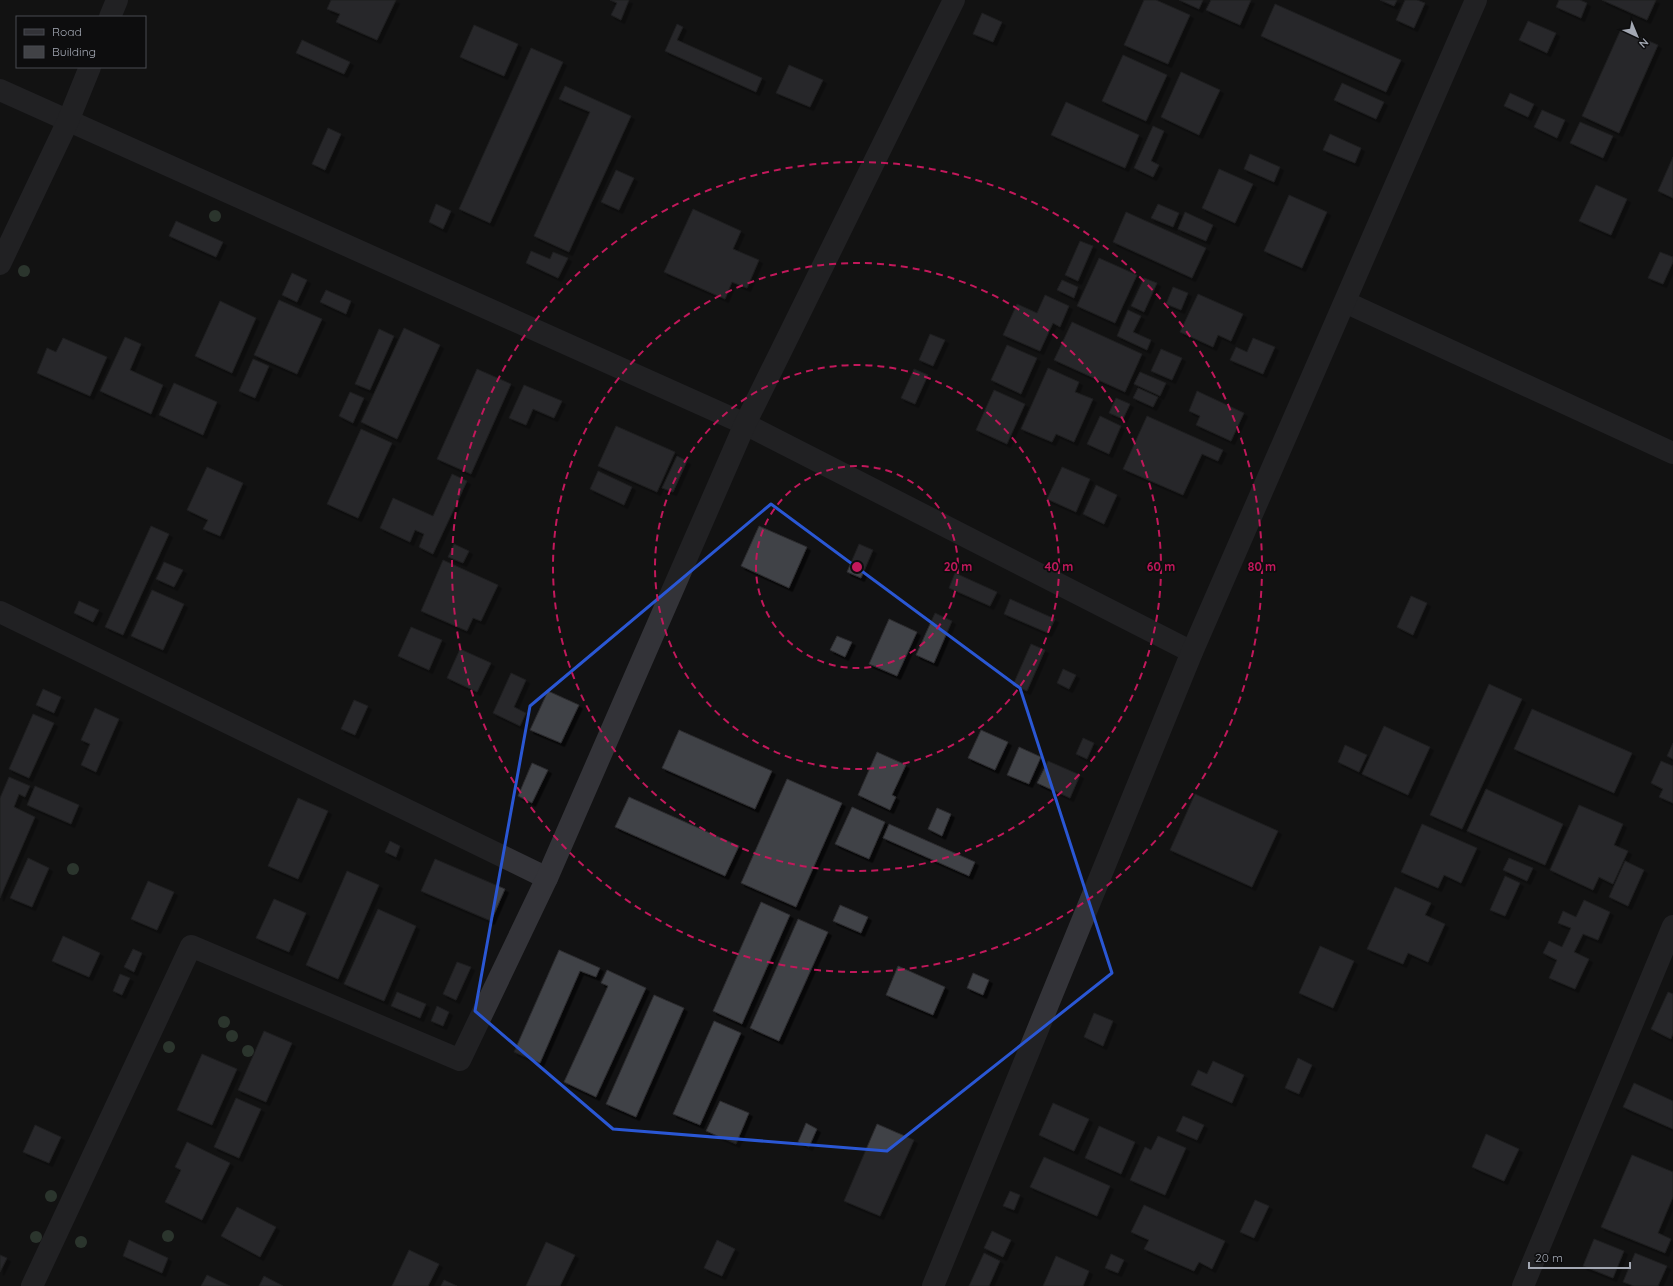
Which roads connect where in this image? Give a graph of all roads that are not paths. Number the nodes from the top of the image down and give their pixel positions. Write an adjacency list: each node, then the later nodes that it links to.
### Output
1 (117, 0): 4 (street)
2 (954, 0): 10 (street)
3 (1476, 0): 9 (street)
4 (110, 16)
5 (90, 68): 7 (street)
6 (0, 90): 7 (street)
7 (68, 121): 8 (street); 10 (street)
8 (0, 264)
9 (1345, 302): 11 (street); 13 (street)
10 (745, 424): 13 (street); 14 (street)
11 (1673, 454)
12 (0, 612): 14 (street)
13 (1192, 652): 17 (street)
14 (547, 878): 16 (street)
15 (1673, 926): 18 (street)
16 (32, 1286)
17 (933, 1286)
18 (1523, 1286)

